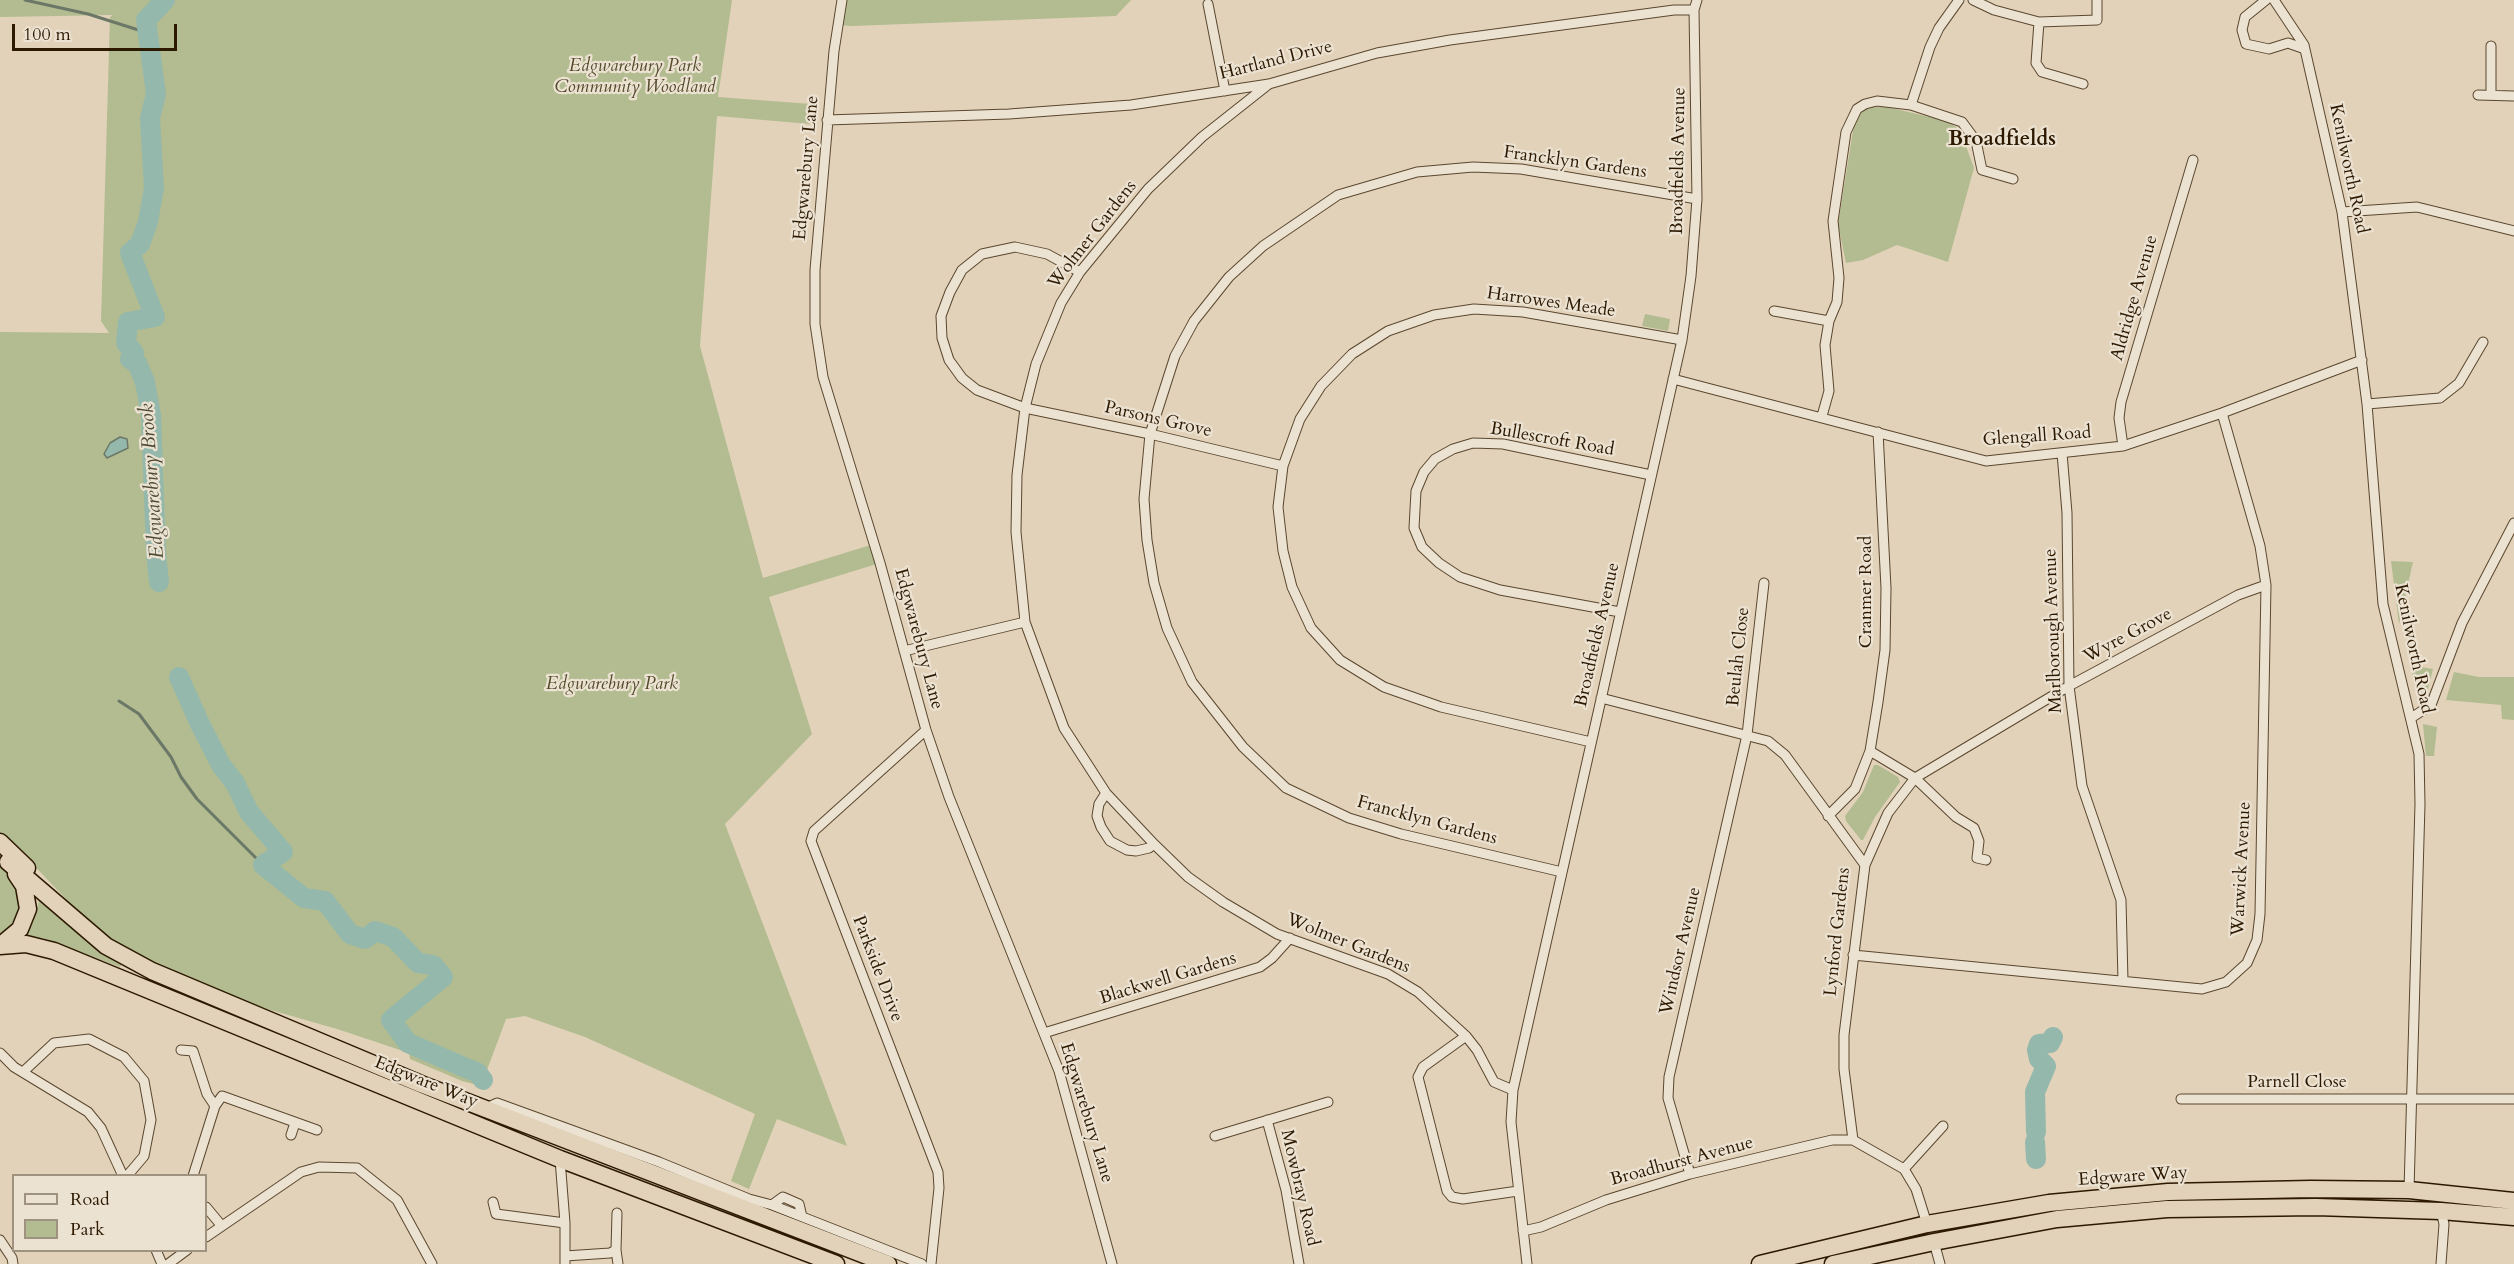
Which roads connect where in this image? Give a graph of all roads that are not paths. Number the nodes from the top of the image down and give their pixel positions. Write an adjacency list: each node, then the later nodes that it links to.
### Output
1 (842, 0): 20 (street, Edgwarebury Lane)
2 (1697, 0): 9 (street, Broadfields Avenue)
3 (1959, 0): 19 (street)
4 (1973, 0): 10 (street)
5 (2097, 0): 10 (street)
6 (2266, 0): 12 (street)
7 (2274, 0): 12 (street, Kenilworth Road)
8 (1208, 4): 15 (street)
9 (1694, 10): 13 (street, Hartland Drive); 23 (street, Broadfields Avenue)
10 (2039, 22): 14 (street)
11 (2491, 46): 17 (street)
12 (2305, 49): 24 (street, Kenilworth Road)
13 (1269, 84): 15 (street, Hartland Drive); 26 (street, Wolmer Gardens)
14 (2083, 84)
15 (1225, 91): 20 (street, Hartland Drive)
16 (2478, 95): 17 (street)
17 (2491, 95): 18 (street)
18 (2514, 96)
19 (1911, 105): 22 (street); 28 (street)
20 (827, 120): 48 (street, Edgwarebury Lane)
21 (2193, 160): 39 (street, Aldridge Avenue)
22 (2013, 179)
23 (1697, 199): 29 (street, Broadfields Avenue); 38 (street, Francklyn Gardens)
24 (2342, 212): 25 (street); 31 (street, Kenilworth Road)
25 (2514, 231)
26 (1080, 272): 34 (street, Wolmer Gardens); 34 (street, Parsons Grove)
27 (1774, 312): 28 (street)
28 (1829, 321): 36 (street)
29 (1682, 340): 32 (street, Broadfields Avenue); 41 (street, Harrowes Meade)
30 (2483, 342): 33 (street)
31 (2362, 360): 33 (street, Kenilworth Road); 35 (street, Glengall Road)
32 (1673, 379): 36 (street, Glengall Road); 42 (street, Broadfields Avenue)
33 (2367, 404): 51 (street, Kenilworth Road)
34 (1025, 408): 38 (street, Parsons Grove); 47 (street, Wolmer Gardens)
35 (2222, 413): 39 (street, Glengall Road); 45 (street, Warwick Avenue)
36 (1822, 416): 37 (street, Glengall Road)
37 (1878, 432): 40 (street, Glengall Road); 55 (street, Cranmer Road)
38 (1150, 434): 41 (street, Parsons Grove); 64 (street, Francklyn Gardens)
39 (2123, 446): 40 (street, Glengall Road)
40 (2062, 453): 49 (street, Marlborough Avenue)
41 (1283, 466): 54 (street, Harrowes Meade)
42 (1651, 475): 46 (street, Broadfields Avenue); 46 (street, Bullescroft Road)
43 (2514, 523): 51 (street)
44 (1764, 583): 53 (street, Beulah Close)
45 (2266, 585): 49 (street, Wyre Grove); 69 (street, Warwick Avenue)
46 (1620, 612): 50 (street, Broadfields Avenue)
47 (1025, 621): 48 (street); 57 (street, Wolmer Gardens)
48 (904, 651): 52 (street, Edgwarebury Lane)
49 (2069, 686): 56 (street, Wyre Grove); 69 (street, Marlborough Avenue)
50 (1601, 698): 53 (street, Lynford Gardens); 54 (street, Broadfields Avenue)
51 (2411, 718): 78 (street, Kenilworth Road)
52 (926, 730): 70 (street, Edgwarebury Lane); 120 (street, Parkside Drive)
53 (1747, 735): 58 (street, Lynford Gardens); 94 (street, Windsor Avenue)
54 (1591, 742): 64 (street, Broadfields Avenue)
55 (1870, 751): 56 (street); 58 (street, Cranmer Road)
56 (1915, 778): 62 (street); 63 (street)
57 (1106, 793): 60 (street, Wolmer Gardens); 60 (street)
58 (1828, 816): 63 (street, Lynford Gardens)
59 (0, 842): 65 (highway)
60 (1154, 844): 66 (street, Wolmer Gardens)
61 (4, 859): 65 (highway); 67 (highway)
62 (1986, 860)
63 (1865, 864): 68 (street, Lynford Gardens)
64 (1562, 872): 75 (street, Broadfields Avenue)
65 (70, 915): 81 (highway, Edgware Way)
66 (1290, 938): 70 (street, Blackwell Gardens); 71 (street, Wolmer Gardens)
67 (0, 946): 89 (highway, Edgware Way)
68 (1853, 956): 69 (street, Warwick Avenue); 88 (street, Lynford Gardens)
69 (2122, 981)
70 (1044, 1033): 121 (street, Edgwarebury Lane)
71 (1466, 1036): 75 (street, Wolmer Gardens); 96 (street)
72 (181, 1050): 80 (street)
73 (0, 1053): 74 (street)
74 (23, 1072): 91 (street); 92 (street)
75 (1513, 1090): 96 (street, Broadfields Avenue)
76 (2181, 1099): 78 (street, Parnell Close)
77 (2514, 1099): 78 (street, Parnell Close)
78 (2412, 1100): 95 (street, Kenilworth Road)
79 (1329, 1102): 82 (street, Mowbray Road)
80 (214, 1106): 83 (street); 93 (street)
81 (490, 1106): 118 (highway, Edgware Way); 119 (street, Edgware Way)
82 (1267, 1120): 87 (street, Mowbray Road); 122 (street, Mowbray Road)
83 (296, 1123): 85 (street); 86 (street)
84 (1943, 1126): 90 (street)
85 (317, 1130)
86 (291, 1135)
87 (1215, 1136)
88 (1853, 1140): 90 (street); 94 (street, Broadhurst Avenue)
89 (560, 1159): 103 (street); 117 (highway, Edgware Way)
90 (1904, 1169): 104 (street)
91 (122, 1174)
92 (129, 1174)
93 (194, 1174)
94 (1690, 1174): 106 (street, Broadhurst Avenue)
95 (2409, 1190): 97 (highway, Edgware Way); 104 (highway, Edgware Way)
96 (1518, 1191): 106 (street, Broadfields Avenue)
97 (2514, 1201)
98 (493, 1202): 103 (street)
99 (207, 1208): 105 (street)
100 (2440, 1211): 102 (highway, Edgware Way); 109 (highway, Edgware Way); 127 (street)
101 (617, 1213): 110 (street)
102 (2514, 1217)
103 (566, 1223): 112 (street)
104 (1927, 1224): 124 (highway, Edgware Way)
105 (221, 1225): 107 (street); 115 (street)
106 (1523, 1231): 123 (street, Broadfields Avenue)
107 (207, 1236)
108 (0, 1240): 113 (street)
109 (1934, 1242): 125 (highway, Edgware Way); 126 (street)
110 (616, 1250): 112 (street); 116 (street)
111 (186, 1252): 114 (street)
112 (566, 1260)
113 (13, 1264)
114 (168, 1264)
115 (432, 1264)
116 (618, 1264)
117 (836, 1264)
118 (888, 1264)
119 (922, 1264)
120 (931, 1264)
121 (1112, 1264)
122 (1299, 1264)
123 (1527, 1264)
124 (1760, 1264)
125 (1833, 1264)
126 (1940, 1264)
127 (2441, 1264)

